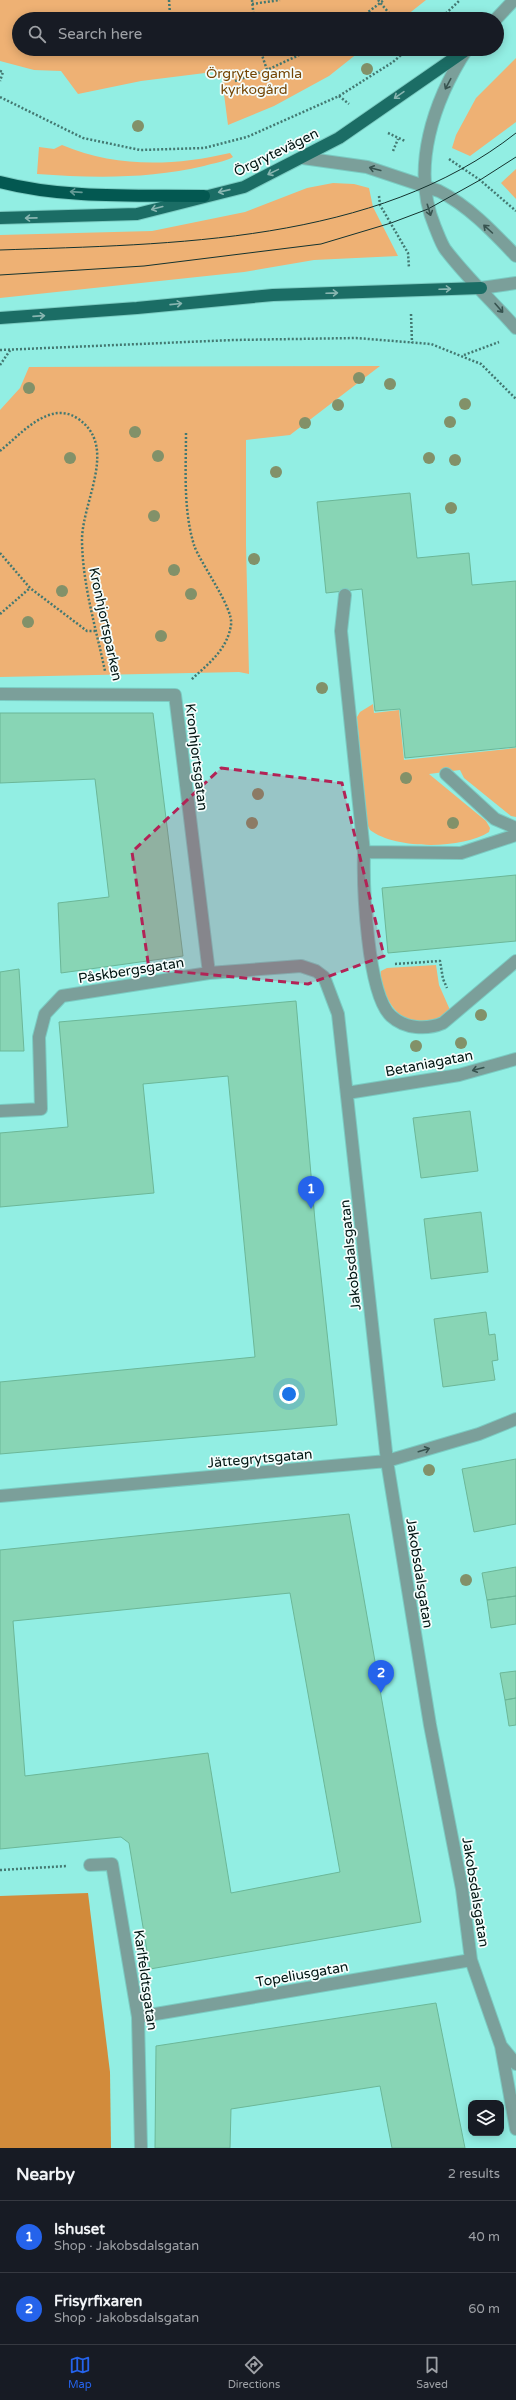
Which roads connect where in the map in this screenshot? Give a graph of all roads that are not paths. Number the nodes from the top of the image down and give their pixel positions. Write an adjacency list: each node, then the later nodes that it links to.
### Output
1 (514, 0): 2 (street)
2 (503, 12)
3 (456, 56): 5 (main road, Örgrytevägen, one-way to 5)
4 (462, 56): 7 (street, one-way to 7)
5 (303, 158): 7 (street, one-way to 5); 8 (main road, Örgrytevägen, one-way to 8)
6 (0, 182): 8 (highway, one-way to 6)
7 (425, 186): 10 (street, one-way to 7); 12 (street, one-way to 12)
8 (204, 196): 9 (main road, Örgrytevägen, one-way to 9)
9 (0, 218)
10 (516, 256)
11 (516, 283): 12 (street)
12 (481, 288): 13 (main road, one-way to 12); 14 (street, one-way to 14)
13 (0, 318)
14 (516, 328)
15 (345, 595): 20 (street)
16 (0, 694): 22 (street, Kronhjortsgatan)
17 (446, 774): 18 (street)
18 (516, 828)
19 (516, 835): 20 (street)
20 (364, 852): 21 (street)
21 (516, 961)
22 (209, 973): 23 (street, Påskbergsgatan); 26 (street, Påskbergsgatan)
23 (338, 1014): 25 (street, Jakobsdalsgatan)
24 (516, 1059): 25 (street, Betaniagatan, one-way to 25)
25 (347, 1093): 28 (street, Jakobsdalsgatan)
26 (0, 1111)
27 (516, 1419): 28 (street, Jättegrytsgatan, one-way to 27)
28 (387, 1462): 29 (street, Jättegrytsgatan); 31 (street, Jakobsdalsgatan)
29 (0, 1496)
30 (90, 1865): 32 (street, Karlfeldtsgatan)
31 (471, 1960): 32 (street, Topeliusgatan); 33 (street, Jakobsdalsgatan)
32 (138, 2017): 36 (street, Karlfeldtsgatan)
33 (501, 2046): 34 (street); 35 (street, Jakobsdalsgatan)
34 (516, 2064)
35 (516, 2129)
36 (141, 2148)

